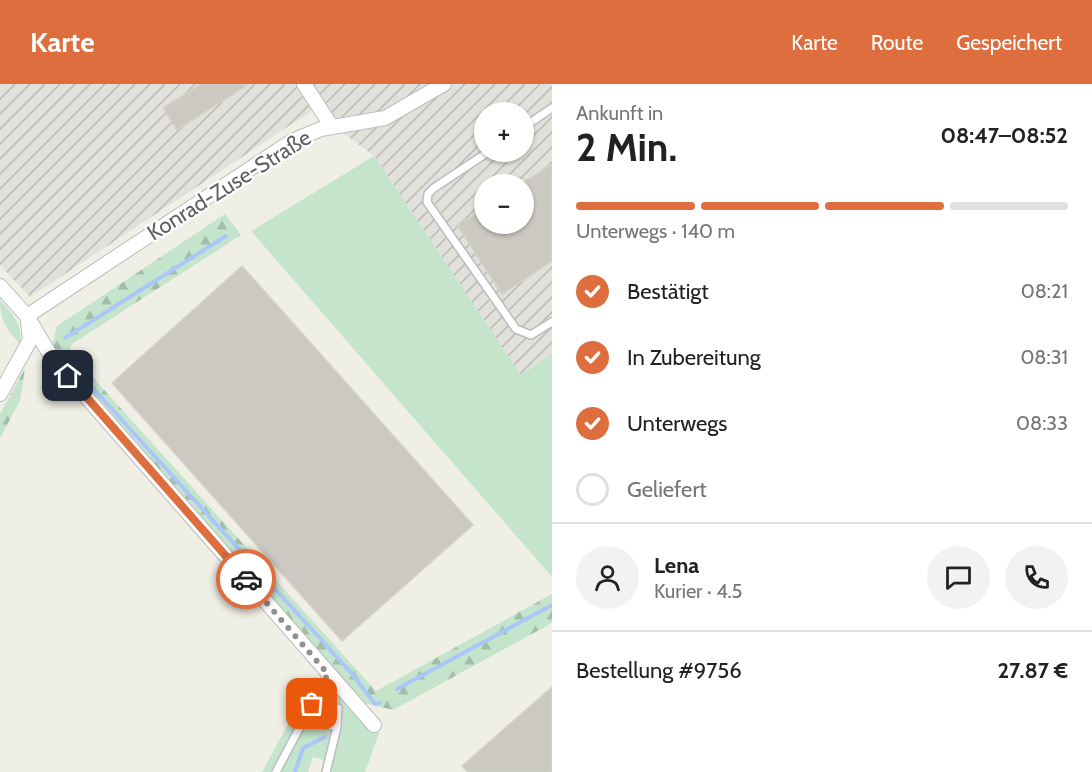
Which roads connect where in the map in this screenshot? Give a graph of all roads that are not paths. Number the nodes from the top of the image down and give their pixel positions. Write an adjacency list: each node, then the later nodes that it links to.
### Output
1 (304, 84): 5 (street)
2 (444, 84): 5 (street, Konrad-Zuse-Straße)
3 (552, 108): 4 (lane)
4 (534, 120)
5 (332, 127): 8 (street, Konrad-Zuse-Straße)
6 (474, 162): 9 (lane)
7 (0, 286): 8 (street)
8 (27, 316): 10 (street); 11 (street)
9 (552, 322)
10 (0, 394)
11 (328, 674): 13 (lane); 14 (street)
12 (338, 708): 15 (lane)
13 (305, 716): 15 (lane); 16 (lane)
14 (374, 725)
15 (338, 727): 17 (lane)
16 (276, 772)
17 (326, 772)

